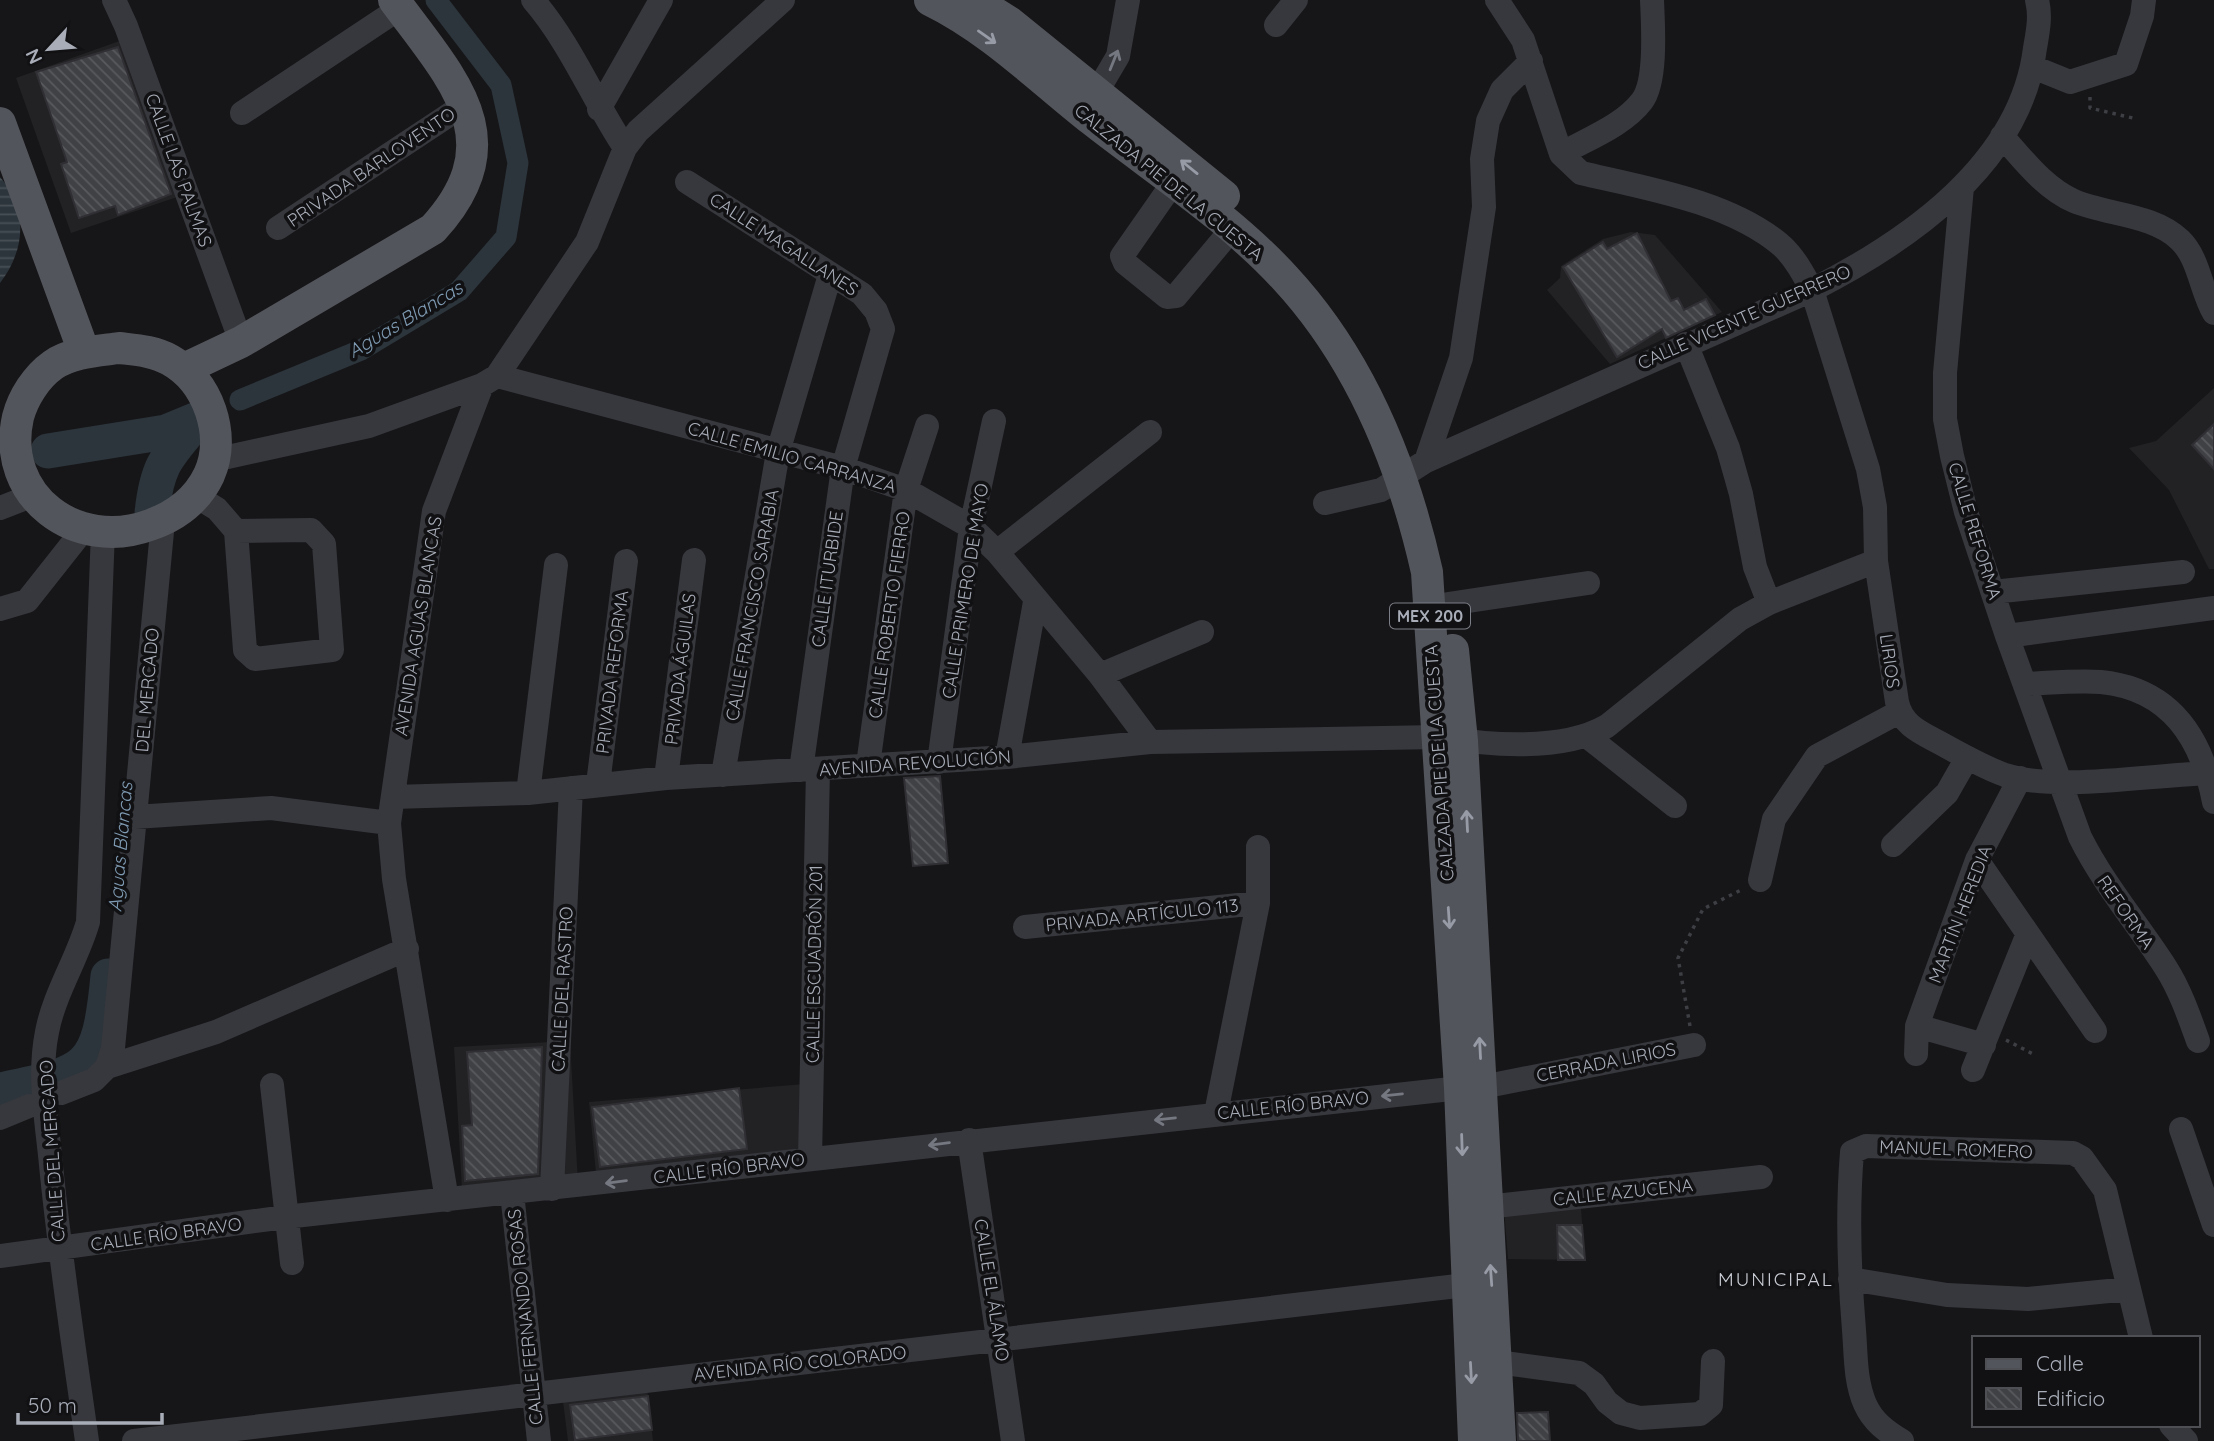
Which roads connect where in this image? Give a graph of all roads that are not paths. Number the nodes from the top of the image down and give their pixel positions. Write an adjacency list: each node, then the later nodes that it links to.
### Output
1 (114, 0): 35 (street, CALLE LAS PALMAS)
2 (533, 0): 19 (street)
3 (661, 0): 19 (street)
4 (783, 0): 23 (street, AVENIDA AGUAS BLANCAS)
5 (930, 0): 17 (main road, CALZADA PIE DE LA CUESTA / MEX 200, one-way to 17)
6 (974, 0): 17 (main road, CALZADA PIE DE LA CUESTA / MEX 200)
7 (1128, 0): 17 (street, one-way to 7)
8 (1296, 0): 14 (street)
9 (1497, 0): 15 (street)
10 (1652, 0): 24 (street)
11 (2037, 0): 16 (street, CALLE VICENTE GUERRERO)
12 (2144, 0): 16 (street)
13 (397, 4): 18 (main road); 20 (street)
14 (1276, 25)
15 (1531, 61): 24 (street); 47 (street)
16 (2033, 67): 22 (street, CALLE VICENTE GUERRERO)
17 (1091, 104): 26 (main road, CALZADA PIE DE LA CUESTA / MEX 200); 28 (main road, CALZADA PIE DE LA CUESTA / MEX 200, one-way to 17)
18 (464, 105): 29 (street, PRIVADA BARLOVENTO); 35 (main road)
19 (599, 108): 23 (street)
20 (242, 113)
21 (0, 123): 37 (main road)
22 (2002, 136): 27 (street, CALLE VICENTE GUERRERO); 34 (street)
23 (625, 148): 39 (street, AVENIDA AGUAS BLANCAS)
24 (1560, 154): 32 (street, LIRIOS)
25 (687, 182): 31 (street, CALLE MAGALLANES)
26 (1173, 183): 28 (main road, CALZADA PIE DE LA CUESTA / MEX 200); 30 (street)
27 (1962, 187): 32 (street, CALLE VICENTE GUERRERO); 64 (street, CALLE REFORMA)
28 (1212, 200): 30 (main road, CALZADA PIE DE LA CUESTA / MEX 200); 47 (main road, CALZADA PIE DE LA CUESTA / MEX 200)
29 (278, 228)
30 (1232, 229): 47 (main road, CALZADA PIE DE LA CUESTA / MEX 200)
31 (830, 275): 33 (street, CALLE MAGALLANES); 44 (street, CALLE FRANCISCO SARABIA)
32 (1812, 290): 36 (street, CALLE VICENTE GUERRERO); 60 (street, LIRIOS)
33 (876, 311): 46 (street, CALLE ITURBIDE)
34 (2214, 313)
35 (242, 342): 38 (main road)
36 (1686, 344): 47 (street, CALLE VICENTE GUERRERO); 66 (street)
37 (84, 352): 38 (main road); 42 (main road)
38 (184, 369): 45 (main road)
39 (489, 380): 44 (street, CALLE EMILIO CARRANZA); 45 (street); 91 (street, AVENIDA AGUAS BLANCAS)
40 (994, 421): 54 (street, CALLE PRIMERO DE MAYO)
41 (927, 426): 48 (street, CALLE ROBERTO FIERRO)
42 (7, 431): 49 (main road)
43 (1150, 432): 57 (street)
44 (778, 452): 46 (street, CALLE EMILIO CARRANZA); 84 (street, CALLE FRANCISCO SARABIA)
45 (214, 460): 50 (main road)
46 (842, 468): 48 (street, CALLE EMILIO CARRANZA); 82 (street, CALLE ITURBIDE)
47 (1415, 468): 51 (street, CALLE VICENTE GUERRERO); 67 (main road, CALZADA PIE DE LA CUESTA / MEX 200); 76 (main road, CALZADA PIE DE LA CUESTA / MEX 200)
48 (906, 490): 54 (street, CALLE EMILIO CARRANZA); 81 (street, CALLE ROBERTO FIERRO)
49 (32, 496): 52 (street); 55 (main road)
50 (196, 496): 53 (main road); 56 (street)
51 (1325, 503)
52 (0, 508)
53 (163, 521): 55 (main road); 94 (street, DEL MERCADO)
54 (971, 527): 57 (street, CALLE EMILIO CARRANZA); 80 (street, CALLE PRIMERO DE MAYO)
55 (92, 529): 69 (street); 114 (street, CALLE DEL MERCADO)
56 (236, 531): 56 (street)
57 (997, 552): 65 (street, CALLE EMILIO CARRANZA)
58 (694, 560): 85 (street, PRIVADA ÁGUILAS)
59 (626, 561): 88 (street, PRIVADA REFORMA)
60 (1876, 561): 66 (street); 74 (street, LIRIOS)
61 (556, 565): 90 (street)
62 (2183, 572): 64 (street)
63 (1588, 583): 67 (street)
64 (1993, 592): 71 (street, CALLE REFORMA)
65 (1035, 601): 72 (street, CALLE EMILIO CARRANZA); 78 (street)
66 (1769, 603): 75 (street)
67 (1448, 604): 76 (main road, CALZADA PIE DE LA CUESTA / MEX 200)
68 (2214, 608): 71 (street)
69 (0, 609)
70 (1202, 632): 72 (street)
71 (2007, 636): 73 (street, CALLE REFORMA)
72 (1100, 675): 77 (street, CALLE EMILIO CARRANZA)
73 (2025, 684): 83 (street); 87 (street, CALLE REFORMA)
74 (1899, 712): 79 (street, LIRIOS); 99 (street)
75 (1588, 737): 76 (street, AVENIDA REVOLUCIÓN); 93 (street)
76 (1450, 739): 77 (street, AVENIDA REVOLUCIÓN); 113 (main road, CALZADA PIE DE LA CUESTA / MEX 200)
77 (1150, 742): 78 (street, AVENIDA REVOLUCIÓN)
78 (1007, 757): 80 (street, AVENIDA REVOLUCIÓN)
79 (1967, 758): 86 (street, LIRIOS); 96 (street)
80 (939, 762): 81 (street, AVENIDA REVOLUCIÓN)
81 (868, 765): 82 (street, AVENIDA REVOLUCIÓN)
82 (809, 769): 84 (street, AVENIDA REVOLUCIÓN); 119 (street, CALLE ESCUADRÓN 201)
83 (2211, 773): 87 (street, LIRIOS); 92 (street)
84 (723, 775): 85 (street, AVENIDA REVOLUCIÓN)
85 (666, 778): 88 (street, AVENIDA REVOLUCIÓN)
86 (2020, 778): 87 (street, LIRIOS); 98 (street, MARTÍN HEREDIA)
87 (2059, 781): 107 (street, REFORMA)
88 (598, 784): 89 (street, AVENIDA REVOLUCIÓN)
89 (571, 788): 90 (street, AVENIDA REVOLUCIÓN); 121 (street, CALLE DEL RASTRO)
90 (528, 793): 91 (street, AVENIDA REVOLUCIÓN)
91 (393, 797): 95 (street, AVENIDA AGUAS BLANCAS)
92 (2214, 802)
93 (1675, 806)
94 (135, 817): 95 (street); 110 (street, DEL MERCADO)
95 (389, 823): 103 (street, AVENIDA AGUAS BLANCAS)
96 (1893, 845)
97 (1258, 847): 100 (street)
98 (1977, 860): 102 (street); 104 (street, MARTÍN HEREDIA)
99 (1760, 880)
100 (1258, 903): 101 (street, PRIVADA ARTÍCULO 113); 115 (street)
101 (1025, 927)
102 (2027, 936): 105 (street); 106 (street)
103 (407, 949): 110 (street); 123 (street, AVENIDA AGUAS BLANCAS)
104 (1917, 1026): 106 (street); 109 (street, MARTÍN HEREDIA)
105 (2095, 1031)
106 (1987, 1039): 111 (street)
107 (2198, 1041)
108 (1694, 1045): 113 (street, CERRADA LIRIOS)
109 (1916, 1054)
110 (107, 1067): 114 (street)
111 (1973, 1070)
112 (272, 1085): 125 (street)
113 (1471, 1087): 115 (street, CALLE RÍO BRAVO, one-way to 115); 124 (main road, CALZADA PIE DE LA CUESTA / MEX 200); 131 (main road, CALZADA PIE DE LA CUESTA / MEX 200, one-way to 131)
114 (45, 1098): 116 (street); 127 (street, CALLE DEL MERCADO)
115 (1216, 1113): 118 (street, CALLE RÍO BRAVO, one-way to 118)
116 (0, 1118)
117 (2181, 1129): 126 (street)
118 (969, 1140): 119 (street, CALLE RÍO BRAVO, one-way to 119); 134 (street, CALLE EL ÁLAMO)
119 (810, 1159): 121 (street, CALLE RÍO BRAVO, one-way to 121)
120 (1761, 1177): 124 (street, CALLE AZUCENA)
121 (552, 1189): 122 (street, CALLE RÍO BRAVO)
122 (512, 1193): 123 (street, CALLE RÍO BRAVO); 137 (street, CALLE FERNANDO ROSAS)
123 (447, 1200): 125 (street, CALLE RÍO BRAVO)
124 (1486, 1207): 136 (main road, CALZADA PIE DE LA CUESTA / MEX 200, one-way to 124)
125 (285, 1217): 127 (street, CALLE RÍO BRAVO); 129 (street)
126 (2214, 1225)
127 (60, 1248): 128 (street, CALLE RÍO BRAVO); 139 (street, CALLE DEL MERCADO)
128 (0, 1256)
129 (292, 1264)
130 (1850, 1279): 132 (street); 132 (street, MANUEL ROMERO); 145 (street, MANUEL ROMERO)
131 (1466, 1285): 134 (street, AVENIDA RÍO COLORADO); 143 (main road, CALZADA PIE DE LA CUESTA / MEX 200, one-way to 143)
132 (2129, 1289): 133 (street, MANUEL ROMERO)
133 (2141, 1336)
134 (1001, 1340): 137 (street, AVENIDA RÍO COLORADO); 142 (street, CALLE EL ÁLAMO)
135 (1713, 1361): 136 (street)
136 (1497, 1362): 144 (main road, CALZADA PIE DE LA CUESTA / MEX 200)
137 (533, 1393): 140 (street, AVENIDA RÍO COLORADO); 141 (street, CALLE FERNANDO ROSAS)
138 (2173, 1427): 146 (street)
139 (87, 1441)
140 (134, 1441)
141 (539, 1441)
142 (1013, 1441)
143 (1474, 1441)
144 (1500, 1441)
145 (1902, 1441)
146 (2186, 1441)

